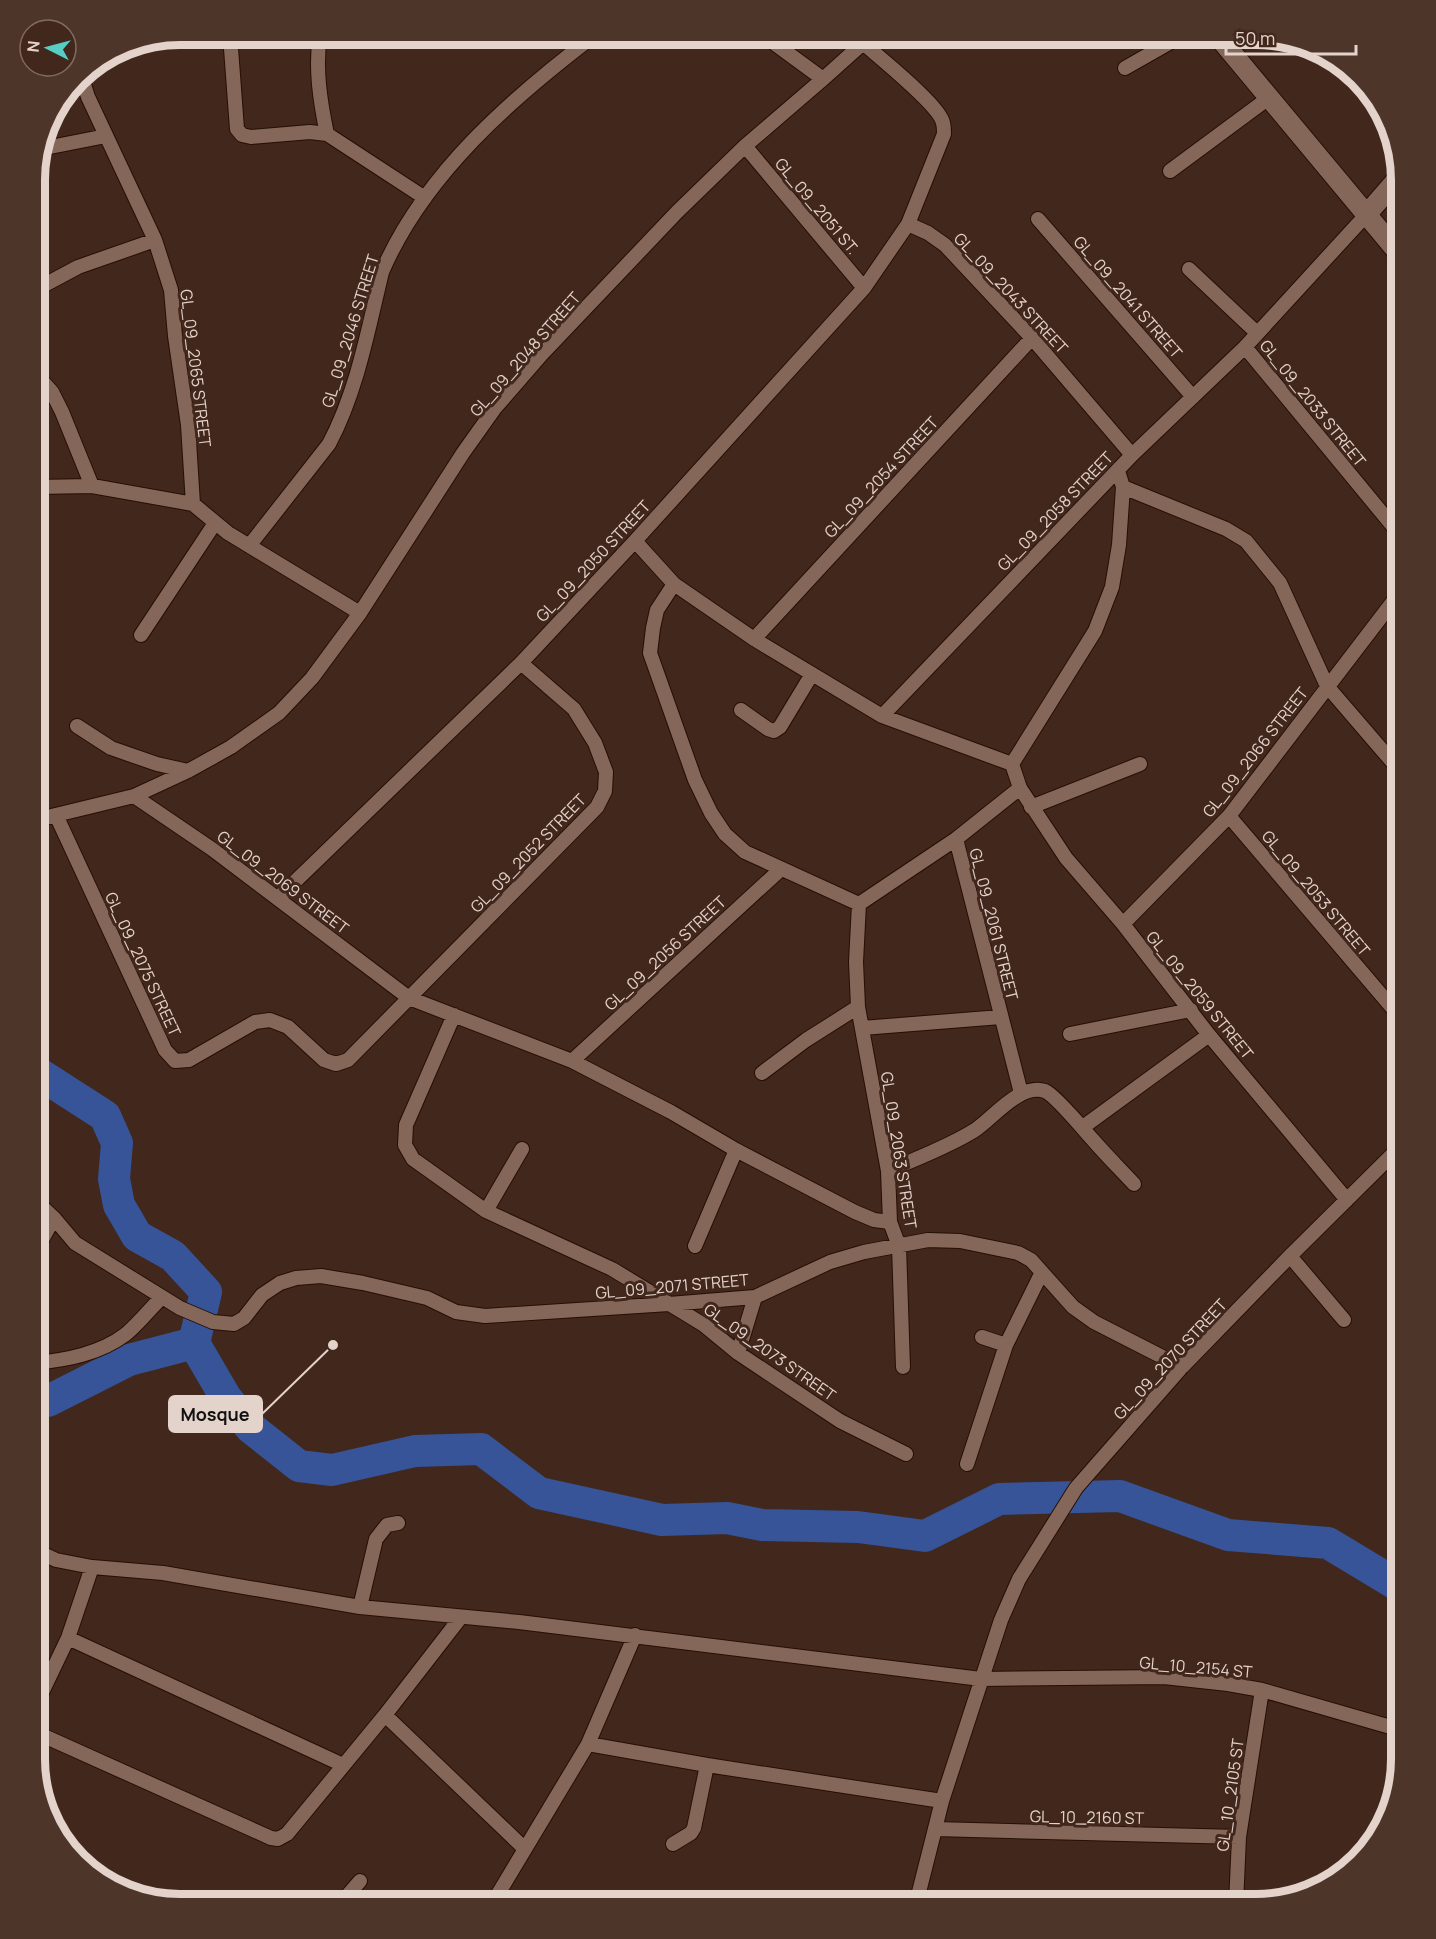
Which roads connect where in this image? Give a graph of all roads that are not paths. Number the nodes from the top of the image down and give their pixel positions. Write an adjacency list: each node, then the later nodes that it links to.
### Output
1 (231, 45): 13 (street)
2 (318, 45): 13 (street)
3 (582, 45): 19 (street, GL_09_2046 STREET)
4 (777, 45): 10 (street)
5 (860, 45): 10 (street, GL_09_2048 STREET)
6 (873, 45): 22 (street)
7 (1165, 45): 9 (street)
8 (1225, 45): 12 (main road)
9 (1125, 68)
10 (823, 79): 15 (street, GL_09_2048 STREET)
11 (84, 85): 14 (street, GL_09_2065 STREET)
12 (1270, 98): 17 (street); 20 (main road)
13 (327, 134): 19 (street)
14 (106, 136): 16 (street); 23 (street, GL_09_2065 STREET)
15 (744, 146): 27 (street, GL_09_2051 ST.); 45 (street, GL_09_2048 STREET)
16 (49, 147)
17 (1170, 171)
18 (1391, 186): 20 (main road)
19 (425, 198): 42 (street, GL_09_2046 STREET)
20 (1367, 214): 24 (main road); 28 (street, GL_09_2058 STREET)
21 (1038, 219): 32 (street, GL_09_2041 STREET)
22 (908, 224): 27 (street, GL_09_2050 STREET); 29 (street, GL_09_2043 STREET)
23 (155, 240): 26 (street); 38 (street, GL_09_2065 STREET)
24 (1391, 243)
25 (1189, 269): 28 (street)
26 (45, 285)
27 (864, 288): 41 (street, GL_09_2050 STREET)
28 (1257, 333): 30 (street, GL_09_2058 STREET)
29 (1032, 338): 33 (street, GL_09_2043 STREET); 47 (street, GL_09_2054 STREET)
30 (1245, 346): 32 (street, GL_09_2058 STREET); 40 (street, GL_09_2033 STREET)
31 (45, 385): 35 (street)
32 (1193, 397): 33 (street, GL_09_2058 STREET)
33 (1132, 455): 34 (street, GL_09_2058 STREET)
34 (1118, 471): 37 (street); 52 (street, GL_09_2058 STREET)
35 (92, 486): 36 (street); 38 (street)
36 (45, 487)
37 (1123, 487): 50 (street); 55 (street)
38 (193, 504): 39 (street)
39 (215, 523): 42 (street); 46 (street)
40 (1391, 524)
41 (635, 541): 43 (street); 48 (street, GL_09_2050 STREET)
42 (249, 546): 45 (street)
43 (674, 584): 47 (street); 65 (street)
44 (1391, 604): 50 (street, GL_09_2066 STREET)
45 (360, 613): 57 (street, GL_09_2048 STREET)
46 (141, 635)
47 (754, 639): 49 (street)
48 (521, 663): 66 (street, GL_09_2050 STREET); 69 (street, GL_09_2052 STREET)
49 (812, 674): 51 (street); 52 (street)
50 (1327, 686): 54 (street); 62 (street, GL_09_2066 STREET)
51 (741, 710)
52 (882, 716): 55 (street)
53 (77, 726): 57 (street)
54 (1391, 760)
55 (1012, 764): 58 (street, GL_09_2059 STREET)
56 (1140, 764): 60 (street)
57 (188, 771): 59 (street, GL_09_2048 STREET)
58 (1020, 788): 60 (street, GL_09_2059 STREET); 64 (street)
59 (134, 796): 61 (street, GL_09_2048 STREET); 66 (street, GL_09_2069 STREET)
60 (1031, 807): 68 (street, GL_09_2059 STREET)
61 (56, 815): 63 (street, GL_09_2048 STREET); 69 (street, GL_09_2075 STREET)
62 (1229, 816): 68 (street, GL_09_2066 STREET); 70 (street, GL_09_2053 STREET)
63 (45, 818)
64 (956, 839): 67 (street); 74 (street, GL_09_2061 STREET)
65 (781, 869): 67 (street); 78 (street, GL_09_2056 STREET)
66 (278, 898): 69 (street, GL_09_2069 STREET)
67 (858, 904): 71 (street, GL_09_2063 STREET)
68 (1123, 924): 72 (street, GL_09_2059 STREET)
69 (409, 998): 73 (street, GL_09_2069 STREET)
70 (1391, 1006)
71 (858, 1007): 75 (street, GL_09_2063 STREET); 79 (street)
72 (1191, 1010): 76 (street); 77 (street, GL_09_2059 STREET)
73 (454, 1015): 78 (street, GL_09_2069 STREET); 89 (street, GL_09_2073 STREET)
74 (1001, 1017): 75 (street, GL_09_2061 STREET); 80 (street, GL_09_2061 STREET)
75 (862, 1028): 85 (street, GL_09_2063 STREET)
76 (1070, 1034)
77 (1209, 1035): 81 (street); 87 (street, GL_09_2059 STREET)
78 (572, 1061): 83 (street, GL_09_2069 STREET)
79 (762, 1073)
80 (1021, 1093): 81 (street); 85 (street)
81 (1083, 1127): 86 (street)
82 (522, 1149): 89 (street)
83 (736, 1150): 91 (street, GL_09_2069 STREET); 93 (street)
84 (1391, 1156): 87 (street, GL_09_2070 STREET)
85 (888, 1171): 91 (street, GL_09_2063 STREET)
86 (1134, 1184)
87 (1347, 1200): 95 (street, GL_09_2070 STREET)
88 (45, 1209): 90 (street)
89 (486, 1211): 99 (street, GL_09_2073 STREET)
90 (54, 1218): 92 (street); 97 (street)
91 (890, 1222): 94 (street, GL_09_2063 STREET)
92 (45, 1234)
93 (695, 1246)
94 (899, 1246): 96 (street, GL_09_2071 STREET); 98 (street, GL_09_2071 STREET); 105 (street, GL_09_2063 STREET)
95 (1290, 1256): 100 (street); 106 (street, GL_09_2070 STREET)
96 (1042, 1272): 102 (street); 106 (street, GL_09_2071 STREET)
97 (162, 1297): 99 (street, GL_09_2071 STREET); 104 (street)
98 (755, 1297): 99 (street, GL_09_2071 STREET); 103 (street)
99 (669, 1304): 103 (street, GL_09_2073 STREET)
100 (1344, 1320)
101 (982, 1336): 102 (street)
102 (1006, 1345): 108 (street)
103 (738, 1353): 107 (street, GL_09_2073 STREET)
104 (45, 1362)
105 (903, 1367)
106 (1182, 1367): 116 (street, GL_09_2070 STREET)
107 (906, 1454)
108 (967, 1464)
109 (398, 1523): 112 (street)
110 (45, 1556): 111 (street, GL_10_2154 ST)
111 (92, 1567): 112 (street, GL_10_2154 ST); 115 (street)
112 (360, 1607): 113 (street, GL_10_2154 ST)
113 (461, 1617): 114 (street, GL_10_2154 ST); 119 (street)
114 (635, 1635): 116 (street, GL_10_2154 ST); 122 (street)
115 (68, 1638): 117 (street); 123 (street)
116 (981, 1679): 118 (street, GL_10_2154 ST); 125 (street, GL_09_2070 STREET)
117 (45, 1685)
118 (1262, 1690): 120 (street, GL_10_2154 ST); 127 (street, GL_10_2105 ST)
119 (385, 1715): 123 (street); 129 (street)
120 (1391, 1727)
121 (45, 1737): 123 (street)
122 (588, 1744): 124 (street); 129 (street)
123 (343, 1765)
124 (707, 1765): 125 (street); 128 (street)
125 (942, 1801): 126 (street, GL_09_2070 STREET)
126 (935, 1829): 127 (street, GL_10_2160 ST); 133 (street, GL_09_2070 STREET)
127 (1239, 1837): 134 (street, GL_10_2105 ST)
128 (673, 1844)
129 (525, 1849): 132 (street)
130 (360, 1881): 131 (street)
131 (349, 1894)
132 (498, 1894)
133 (919, 1894)
134 (1236, 1894)

